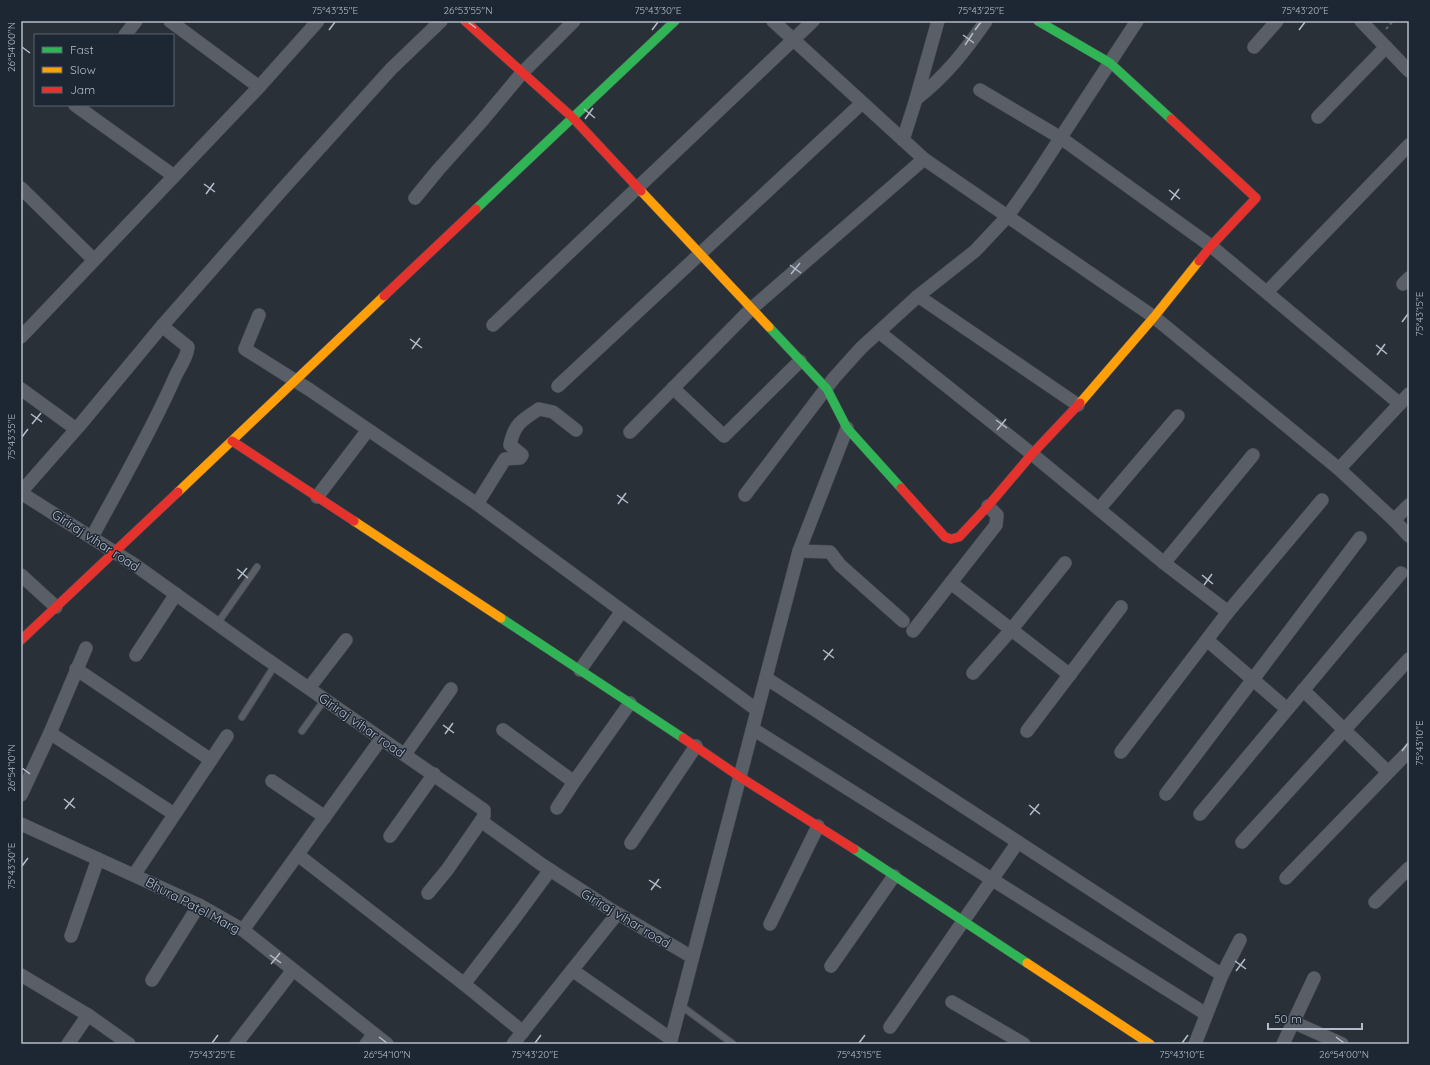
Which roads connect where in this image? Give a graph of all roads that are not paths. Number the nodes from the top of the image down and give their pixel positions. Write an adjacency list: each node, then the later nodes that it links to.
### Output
1 (136, 21): 16 (street)
2 (170, 21): 23 (street)
3 (318, 21): 23 (street)
4 (441, 21): 48 (street)
5 (465, 21): 22 (street)
6 (574, 21): 22 (street)
7 (675, 21): 29 (street)
8 (773, 21): 17 (street)
9 (813, 21): 17 (street)
10 (938, 21): 25 (street)
11 (986, 21): 25 (street)
12 (1038, 21): 20 (street)
13 (1137, 21): 20 (street)
14 (1277, 21): 18 (street)
15 (1361, 21): 19 (street)
16 (126, 34)
17 (793, 40): 26 (street); 35 (street)
18 (1254, 47)
19 (1386, 47): 21 (street); 28 (street)
20 (1110, 63): 30 (street); 39 (street)
21 (1409, 71)
22 (522, 72): 29 (street); 37 (street)
23 (259, 87): 34 (street)
24 (980, 90): 30 (street)
25 (916, 99): 31 (street)
26 (862, 103): 31 (street); 40 (street)
27 (77, 106): 34 (street)
28 (1318, 117)
29 (573, 118): 35 (street); 52 (street)
30 (1060, 138): 38 (street); 39 (street)
31 (903, 140): 33 (street)
32 (1409, 145): 42 (street)
33 (924, 159): 38 (street); 44 (street)
34 (174, 176): 41 (street)
35 (638, 187): 40 (street); 47 (street)
36 (21, 188): 41 (street)
37 (415, 198)
38 (1007, 217): 43 (street); 46 (street)
39 (1211, 246): 42 (street); 46 (street)
40 (700, 254): 44 (street); 53 (street)
41 (94, 260): 50 (street)
42 (1267, 292): 58 (street)
43 (918, 296): 49 (street); 59 (street)
44 (751, 309): 51 (street); 54 (street)
45 (259, 315): 52 (street)
46 (1154, 317): 59 (street); 69 (street)
47 (493, 325)
48 (162, 326): 62 (street); 80 (street)
49 (879, 332): 56 (street); 67 (street)
50 (21, 337)
51 (800, 361): 54 (street); 56 (street)
52 (295, 381): 63 (street); 66 (street)
53 (558, 386)
54 (673, 388): 65 (street)
55 (21, 389): 62 (street)
56 (827, 389): 61 (street); 71 (street)
57 (1409, 394): 58 (street)
58 (1400, 404): 69 (street)
59 (1078, 405): 67 (street)
60 (1178, 416): 77 (street)
61 (846, 428): 76 (street); 82 (street)
62 (76, 429): 70 (street)
63 (368, 430): 72 (street); 74 (street)
64 (576, 430): 74 (street)
65 (630, 432)
66 (232, 441): 72 (street); 83 (street)
67 (1032, 454): 76 (street); 77 (street)
68 (1253, 454): 85 (street)
69 (1339, 470): 78 (street)
70 (21, 492): 80 (street, Giriraj vihar road)
71 (745, 495)
72 (317, 497): 107 (street)
73 (1322, 500): 94 (street)
74 (477, 504): 93 (street)
75 (1409, 504): 78 (street)
76 (988, 506): 89 (street)
77 (1099, 509): 85 (street)
78 (1394, 520): 79 (street)
79 (1409, 536)
80 (92, 537): 83 (street, Giriraj vihar road)
81 (1360, 538): 111 (street)
82 (799, 551): 95 (street); 110 (street)
83 (115, 552): 90 (street, Giriraj vihar road); 91 (street)
84 (1065, 563): 97 (street)
85 (1164, 563): 94 (street)
86 (257, 567): 96 (lane)
87 (1401, 573): 114 (street)
88 (21, 575): 91 (street)
89 (951, 583): 97 (street); 98 (street)
90 (176, 594): 96 (street, Giriraj vihar road); 103 (street)
91 (56, 607): 99 (street)
92 (1121, 608): 109 (street)
93 (622, 611): 107 (street); 118 (street)
94 (1228, 612): 101 (street)
95 (903, 621)
96 (217, 624): 105 (street, Giriraj vihar road)
97 (1011, 630): 108 (street); 109 (street)
98 (914, 631)
99 (21, 640)
100 (346, 640): 112 (street)
101 (1207, 640): 111 (street); 130 (street)
102 (86, 648): 106 (street)
103 (136, 655)
104 (1409, 659): 122 (street)
105 (275, 665): 112 (street, Giriraj vihar road); 119 (lane)
106 (76, 669): 125 (street); 132 (street)
107 (580, 670): 116 (street)
108 (973, 673)
109 (1070, 675): 124 (street)
110 (766, 678): 118 (street); 148 (street)
111 (1253, 680): 117 (street); 138 (street)
112 (309, 688): 115 (street, Giriraj vihar road)
113 (451, 688): 131 (street)
114 (1303, 690): 117 (street); 122 (street)
115 (325, 699): 123 (lane); 127 (street, Giriraj vihar road)
116 (630, 703): 128 (street); 137 (street)
117 (1287, 709): 142 (street)
118 (757, 710): 120 (street)
119 (242, 717)
120 (753, 729): 135 (street); 158 (street)
121 (503, 730): 137 (street)
122 (1345, 730): 133 (street); 149 (street)
123 (302, 731)
124 (1027, 731)
125 (50, 733): 139 (street); 141 (street)
126 (227, 736): 132 (street)
127 (381, 738): 131 (street, Giriraj vihar road); 143 (street)
128 (696, 746): 135 (street); 150 (street)
129 (1409, 750): 133 (street)
130 (1122, 752)
131 (405, 754): 134 (street, Giriraj vihar road)
132 (211, 760): 141 (street)
133 (1388, 772): 157 (street)
134 (434, 774): 144 (street, Giriraj vihar road); 147 (street)
135 (740, 777): 146 (street); 168 (street)
136 (272, 782): 143 (street)
137 (574, 782): 140 (street)
138 (1166, 794)
139 (21, 795)
140 (557, 808)
141 (174, 814): 155 (street)
142 (1200, 814)
143 (325, 817): 151 (street)
144 (481, 821): 154 (street, Giriraj vihar road); 159 (street)
145 (21, 824): 152 (street, Bhura Patel Marg)
146 (818, 826): 156 (street); 164 (street)
147 (390, 836)
148 (1018, 842): 158 (street); 173 (street)
149 (1242, 842)
150 (631, 843)
151 (298, 855): 165 (street); 176 (street)
152 (98, 859): 155 (street, Bhura Patel Marg); 166 (street)
153 (1409, 868): 160 (street)
154 (550, 870): 162 (street, Giriraj vihar road); 176 (street)
155 (134, 875): 161 (street, Bhura Patel Marg)
156 (894, 876): 163 (street); 169 (street)
157 (1286, 878)
158 (992, 879): 163 (street); 179 (street)
159 (428, 893)
160 (1375, 902)
161 (199, 905): 165 (street, Bhura Patel Marg); 175 (street)
162 (617, 914): 168 (street, Giriraj vihar road); 171 (street)
163 (963, 921): 182 (street); 194 (street)
164 (770, 924)
165 (243, 930): 170 (street, Bhura Patel Marg)
166 (71, 936)
167 (1240, 940): 173 (street)
168 (692, 957): 178 (street)
169 (831, 966)
170 (293, 970): 184 (street, Bhura Patel Marg); 189 (street)
171 (572, 970): 183 (street); 185 (street)
172 (21, 975): 180 (street)
173 (1222, 975): 179 (street)
174 (1314, 978): 181 (street)
175 (152, 980)
176 (464, 984): 183 (street)
177 (952, 1002): 193 (street)
178 (680, 1005): 185 (street); 192 (lane)
179 (1206, 1014): 186 (street)
180 (88, 1015): 187 (street); 188 (street)
181 (1293, 1022): 195 (street); 196 (street)
182 (890, 1027)
183 (523, 1032): 191 (street)
184 (370, 1039): 190 (street, Bhura Patel Marg)
185 (670, 1042)
186 (1199, 1043)
187 (68, 1044)
188 (129, 1044)
189 (236, 1044)
190 (387, 1044)
191 (514, 1044)
192 (733, 1044)
193 (1024, 1044)
194 (1150, 1044)
195 (1283, 1044)
196 (1342, 1044)

